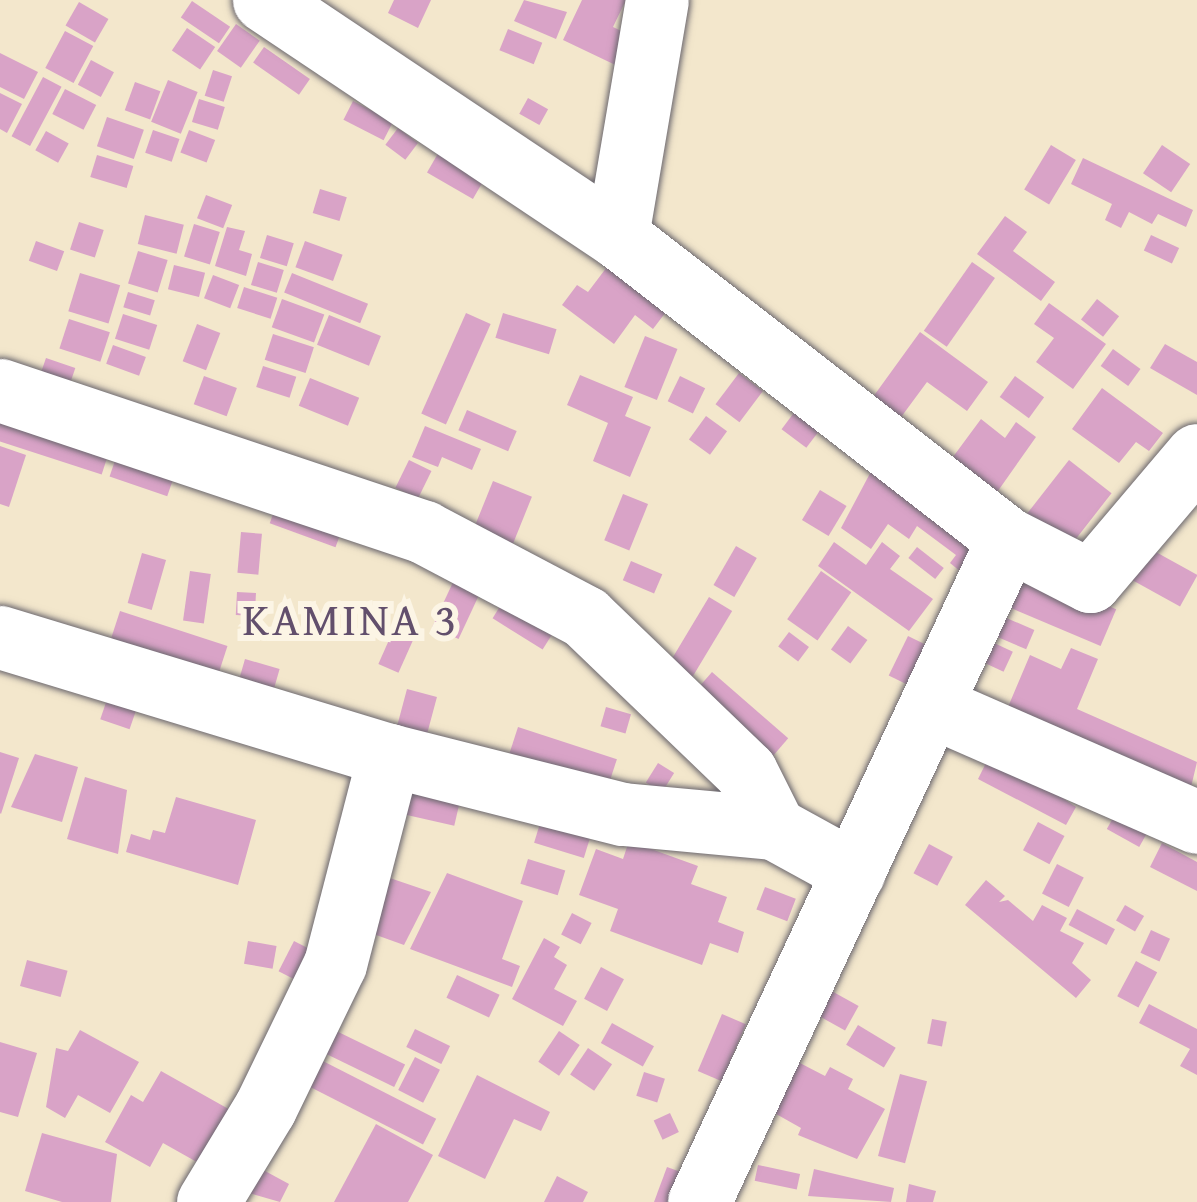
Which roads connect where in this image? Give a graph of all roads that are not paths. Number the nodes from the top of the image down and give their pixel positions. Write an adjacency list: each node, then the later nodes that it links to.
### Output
1 (264, 0): 3 (street)
2 (657, 0): 3 (street)
3 (617, 236): 6 (street)
4 (0, 390): 11 (street)
5 (1197, 455): 6 (street)
6 (1008, 539): 8 (street)
7 (0, 638): 9 (street)
8 (934, 707): 10 (street); 12 (street)
9 (388, 755): 11 (street); 13 (street)
10 (1197, 822)
11 (774, 828): 12 (street)
12 (854, 872): 14 (street)
13 (208, 1202)
14 (699, 1202)

